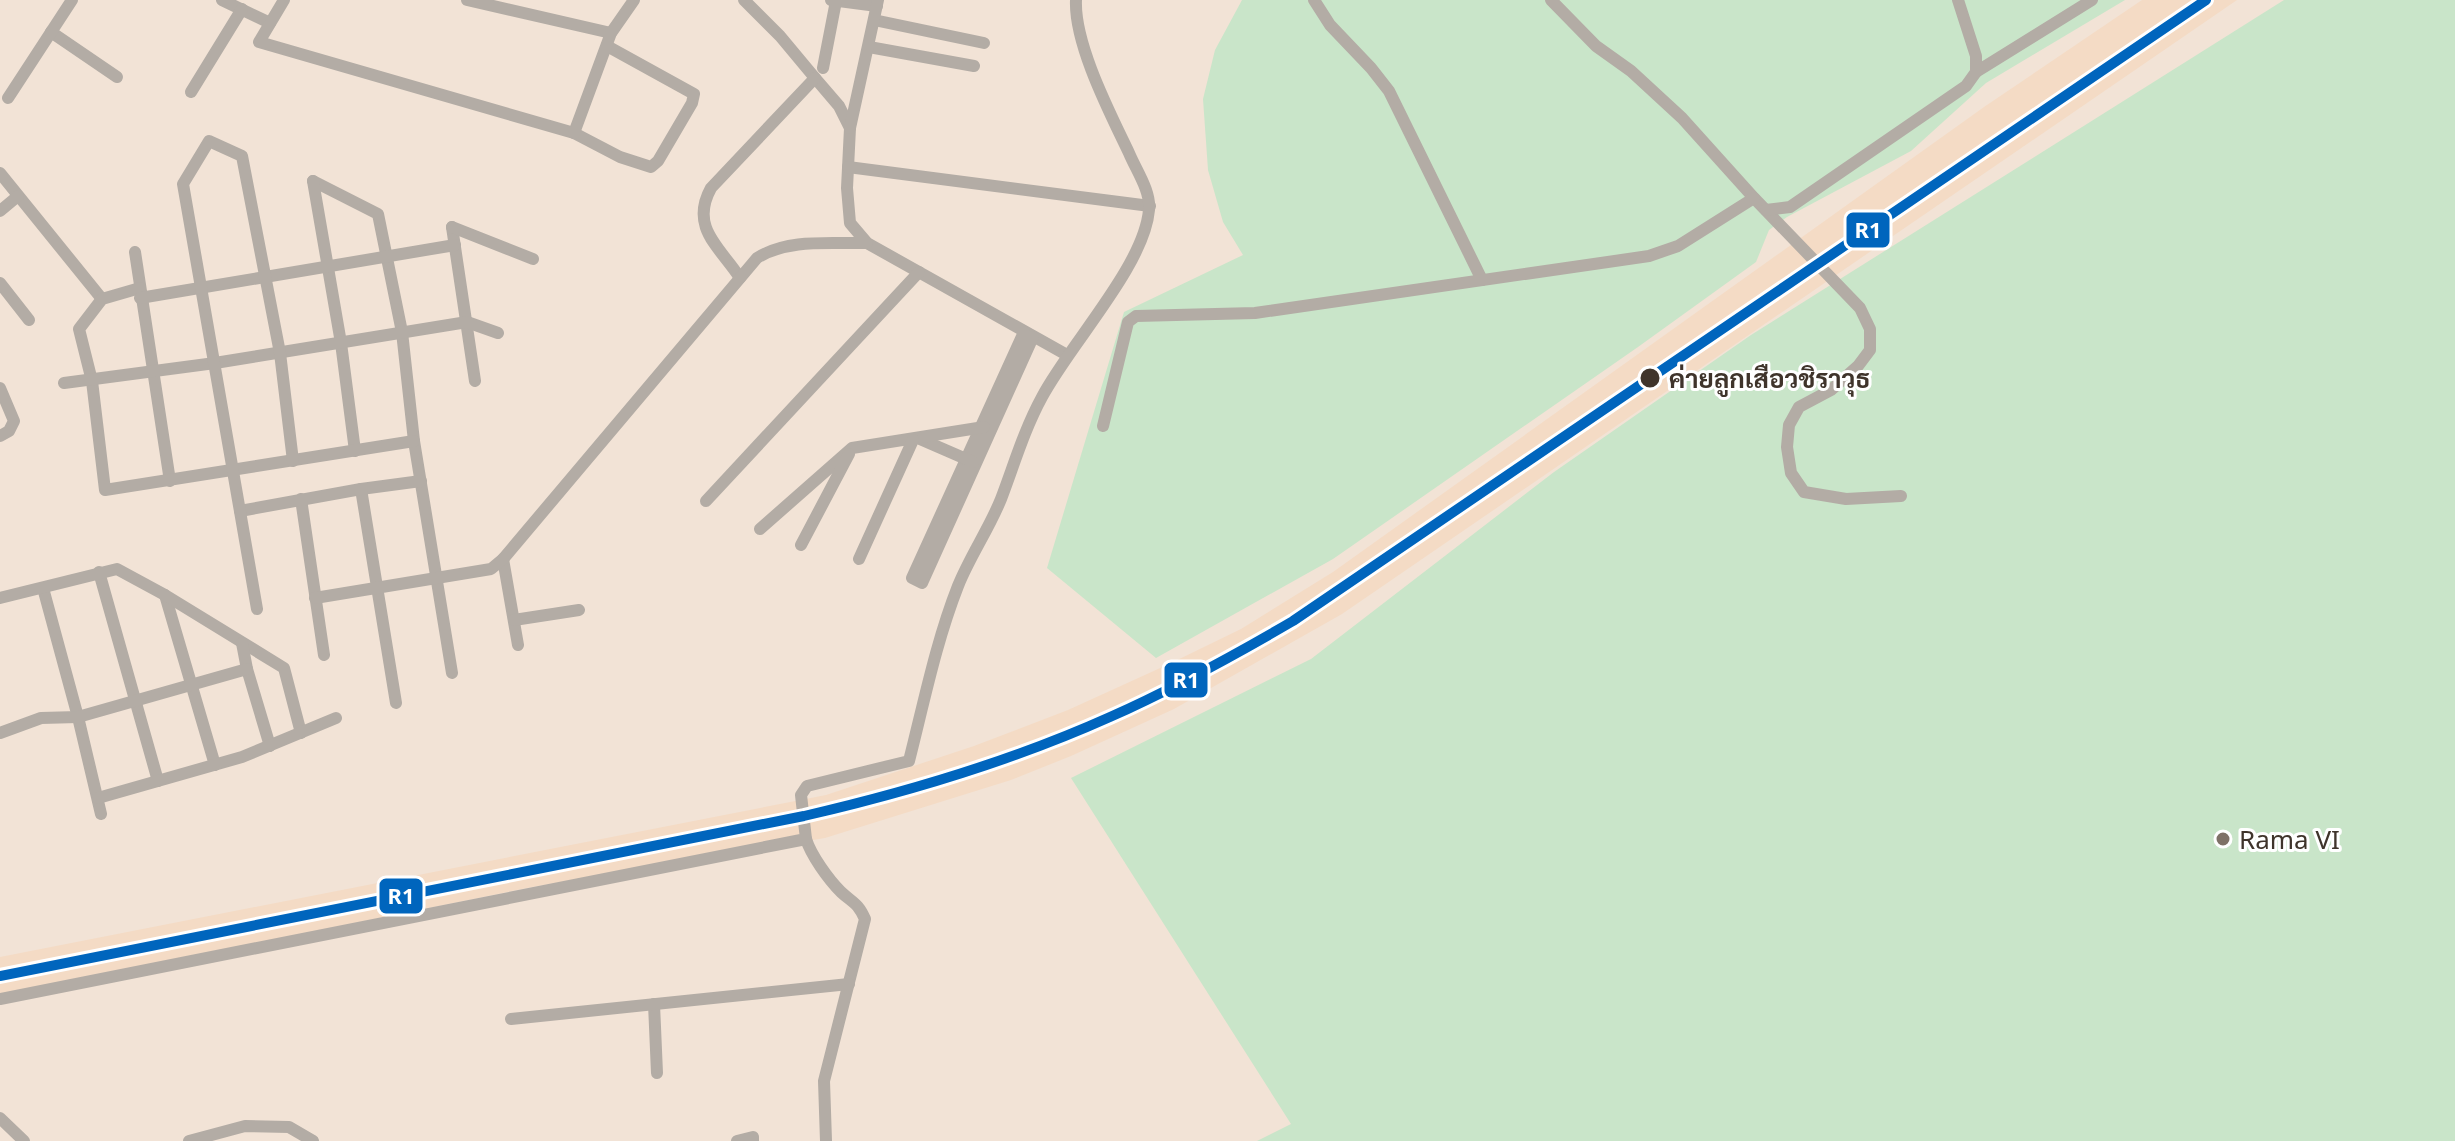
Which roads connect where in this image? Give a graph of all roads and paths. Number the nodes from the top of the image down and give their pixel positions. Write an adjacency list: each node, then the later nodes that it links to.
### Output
1 (72, 0): 17 (street)
2 (222, 0): 14 (street)
3 (284, 0): 16 (street)
4 (467, 0): 18 (street)
5 (634, 0): 18 (street)
6 (744, 0): 24 (street)
7 (834, 0): 13 (street); 24 (street)
8 (1076, 0): 34 (street)
9 (1314, 0): 46 (street)
10 (1551, 0): 33 (street)
11 (1958, 0): 23 (street)
12 (2092, 0): 23 (street)
13 (877, 3): 15 (street)
14 (242, 9): 16 (street); 26 (street)
15 (874, 20): 19 (street); 21 (street)
16 (270, 23): 29 (street)
17 (51, 32): 25 (street); 27 (street)
18 (611, 33): 20 (street)
19 (984, 43)
20 (607, 46): 29 (street); 29 (street)
21 (869, 47): 22 (street); 28 (street)
22 (974, 66)
23 (1976, 72): 35 (street)
24 (819, 73): 28 (street); 45 (street)
25 (117, 77)
26 (191, 92)
27 (8, 98)
28 (850, 128): 30 (street)
29 (574, 133)
30 (848, 167): 34 (street); 37 (street)
31 (0, 173): 32 (street)
32 (18, 196): 36 (street); 50 (street)
33 (1754, 198): 35 (street); 46 (street)
34 (1150, 206): 58 (street)
35 (1766, 210): 78 (street)
36 (0, 211)
37 (867, 243): 43 (street); 45 (street)
38 (455, 245): 40 (street); 41 (street); 52 (street)
39 (135, 252): 49 (street)
40 (387, 257): 42 (street); 42 (street); 53 (street)
41 (533, 259)
42 (327, 266): 44 (street); 56 (street)
43 (919, 272): 55 (street); 80 (street)
44 (265, 276): 48 (street); 48 (street); 57 (street)
45 (740, 278): 85 (street)
46 (1482, 280): 65 (street)
47 (0, 283): 51 (street)
48 (202, 287): 49 (street); 59 (street)
49 (140, 293): 50 (street); 60 (street)
50 (102, 299): 61 (street)
51 (29, 320)
52 (467, 322): 53 (street); 54 (street); 62 (street)
53 (402, 332): 56 (street); 69 (street)
54 (498, 333)
55 (1028, 334): 58 (street); 66 (street)
56 (341, 343): 57 (street); 71 (street)
57 (280, 353): 59 (street); 72 (street)
58 (1067, 355): 114 (street)
59 (215, 363): 60 (street); 74 (street)
60 (154, 371): 61 (street); 75 (street)
61 (92, 381): 63 (street); 75 (street)
62 (475, 381)
63 (64, 383)
64 (0, 388): 67 (street)
65 (1103, 426)
66 (986, 428): 68 (street); 73 (street)
67 (0, 436)
68 (916, 439): 70 (street); 73 (street); 86 (street)
69 (414, 441): 71 (street); 76 (street)
70 (852, 448): 83 (street); 84 (street)
71 (355, 451): 72 (street)
72 (293, 461): 74 (street)
73 (971, 461): 82 (street)
74 (234, 471): 75 (street); 81 (street)
75 (170, 481)
76 (421, 481): 77 (street); 88 (street)
77 (361, 489): 79 (street); 90 (street)
78 (1901, 496)
79 (301, 499): 81 (street); 93 (street)
80 (706, 501)
81 (240, 511): 94 (street)
82 (941, 527)
83 (760, 529)
84 (801, 545)
85 (503, 559): 88 (street); 96 (street)
86 (859, 559)
87 (99, 572): 89 (street); 91 (street); 103 (street)
88 (438, 578): 90 (street); 101 (street)
89 (43, 588): 92 (street); 105 (street)
90 (377, 588): 93 (street); 104 (street)
91 (165, 595): 97 (street); 102 (street)
92 (0, 598)
93 (315, 598): 99 (street)
94 (257, 609)
95 (579, 610): 96 (street)
96 (514, 620): 98 (street)
97 (242, 643): 100 (street); 108 (street)
98 (518, 645)
99 (324, 655)
100 (247, 669): 102 (street); 109 (street)
101 (452, 673)
102 (192, 685): 103 (street); 110 (street)
103 (134, 703): 105 (street); 111 (street)
104 (396, 703)
105 (78, 717): 107 (street); 112 (street)
106 (336, 718): 108 (street)
107 (0, 733)
108 (301, 733): 109 (street)
109 (270, 746): 110 (street)
110 (215, 765): 111 (street)
111 (158, 781): 112 (street)
112 (98, 798): 113 (street)
113 (101, 814)
114 (806, 839): 115 (street); 116 (street)
115 (849, 984): 117 (street); 126 (street)
116 (0, 999)
117 (654, 1004): 118 (street); 119 (street)
118 (511, 1019)
119 (657, 1073)
120 (0, 1118): 121 (street)
121 (22, 1140)
122 (189, 1141): 123 (street)
123 (313, 1141)
124 (737, 1141): 125 (street)
125 (753, 1141)
126 (826, 1141)

